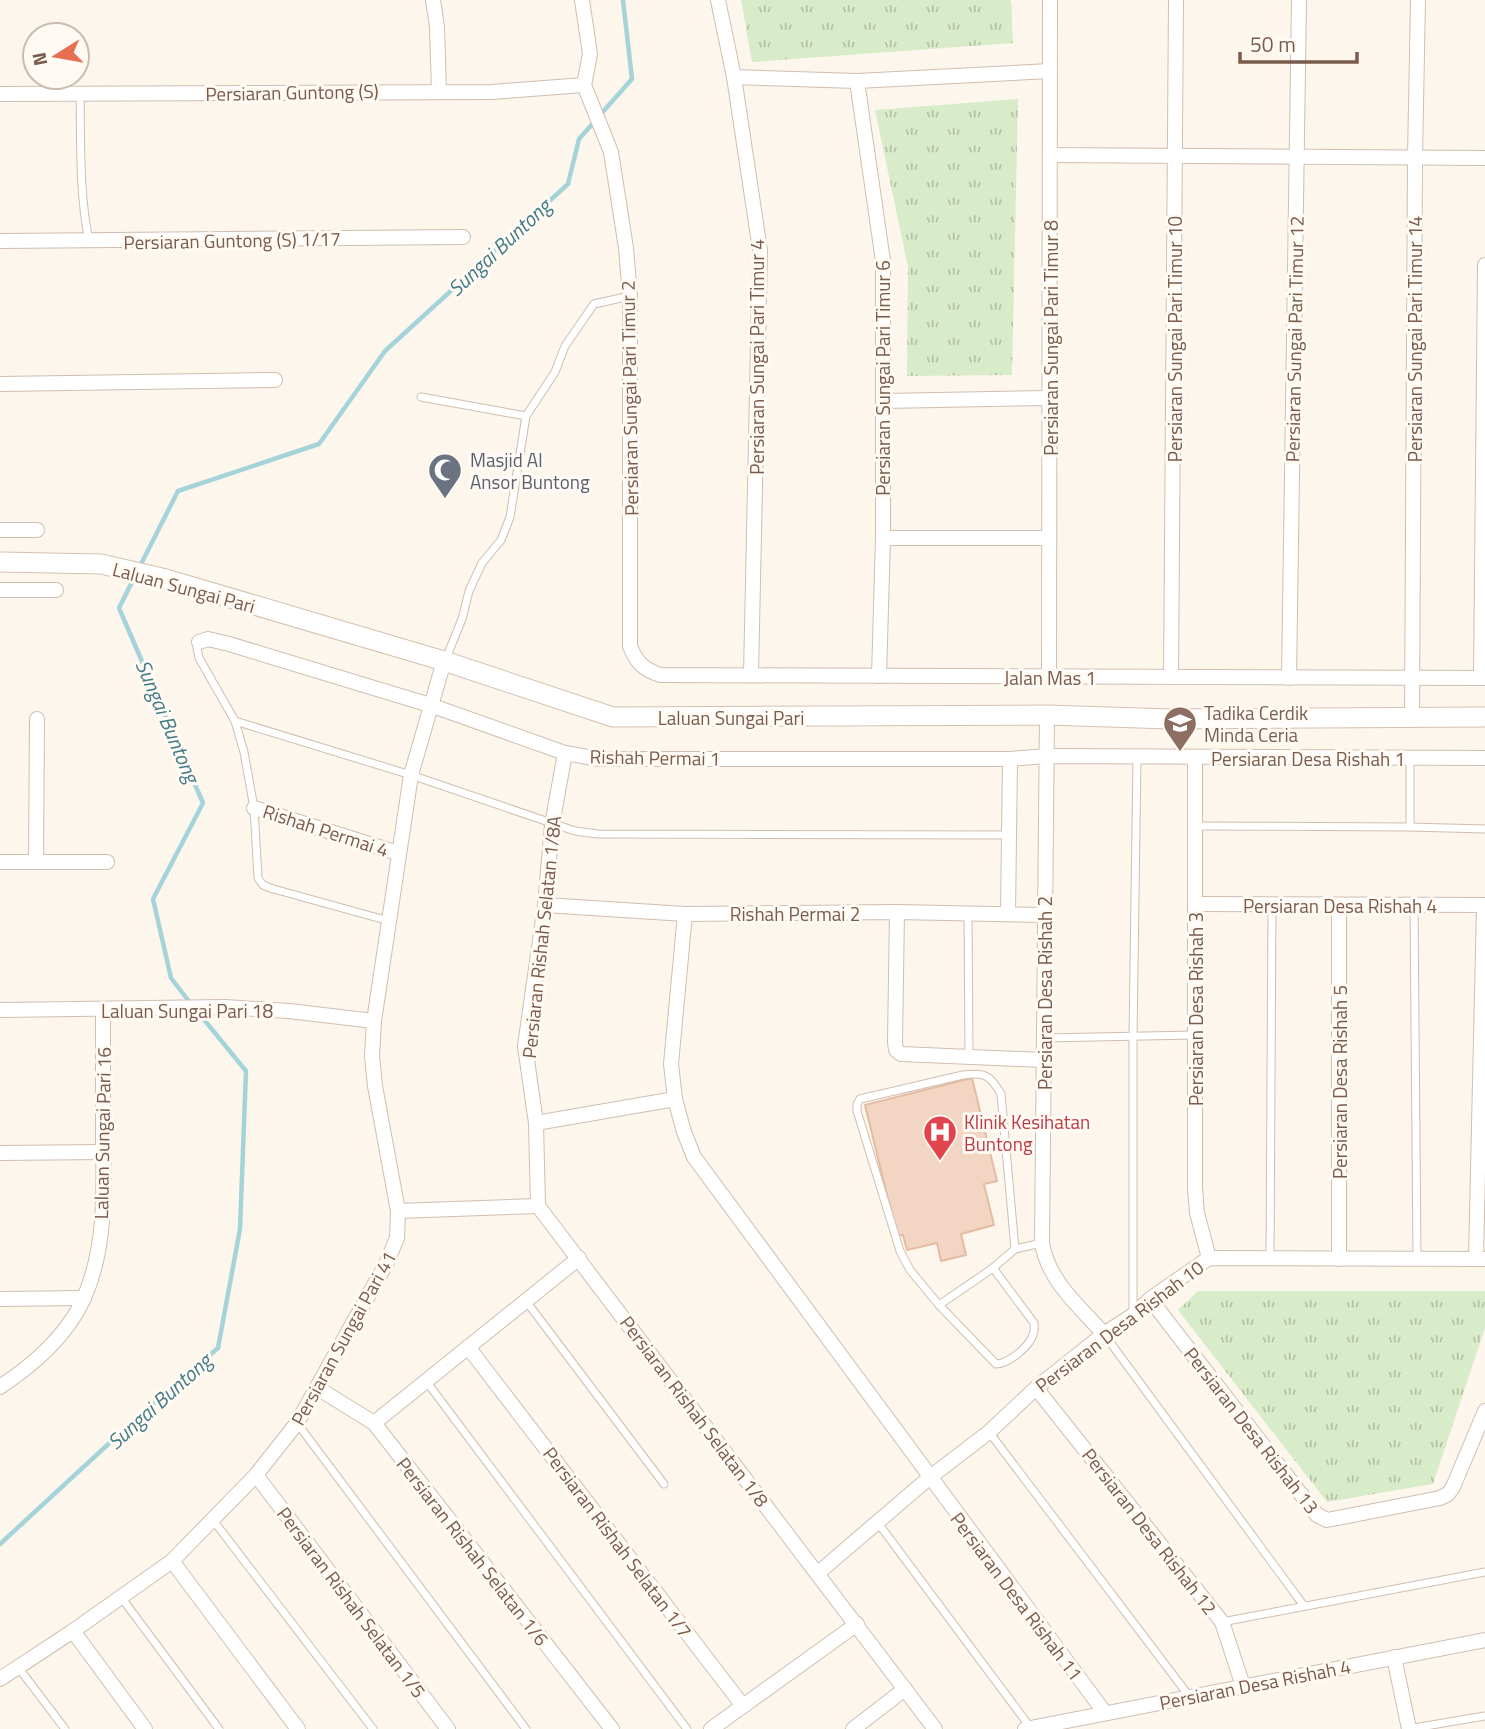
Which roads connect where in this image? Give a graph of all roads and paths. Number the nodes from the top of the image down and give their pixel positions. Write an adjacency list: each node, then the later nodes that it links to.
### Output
1 (433, 0): 12 (street)
2 (582, 0): 11 (street)
3 (718, 0): 9 (street, Persiaran Sungai Pari Timur 4)
4 (1050, 0): 8 (street, Persiaran Sungai Pari Timur 8)
5 (1176, 0): 16 (street, Persiaran Sungai Pari Timur 10)
6 (1299, 0): 17 (street, Persiaran Sungai Pari Timur 12)
7 (1418, 0): 18 (street, Persiaran Sungai Pari Timur 14)
8 (1050, 71): 10 (street); 15 (street, Persiaran Sungai Pari Timur 8)
9 (734, 77): 10 (street); 41 (street, Persiaran Sungai Pari Timur 4)
10 (857, 81): 29 (street, Persiaran Sungai Pari Timur 6)
11 (584, 85): 12 (street, Persiaran Guntong (S)); 24 (street, Persiaran Sungai Pari Timur 2)
12 (439, 91): 14 (street, Persiaran Guntong (S))
13 (0, 94): 14 (street, Persiaran Guntong (S))
14 (80, 95): 22 (lane)
15 (1050, 155): 16 (street); 28 (street, Persiaran Sungai Pari Timur 8)
16 (1175, 156): 17 (street); 44 (street, Persiaran Sungai Pari Timur 10)
17 (1297, 158): 18 (street); 45 (street, Persiaran Sungai Pari Timur 12)
18 (1415, 158): 19 (street); 46 (street, Persiaran Sungai Pari Timur 14)
19 (1485, 158)
20 (463, 237): 22 (street, Persiaran Guntong (S) 1/17)
21 (0, 241): 22 (street, Persiaran Guntong (S) 1/17)
22 (89, 242)
23 (1485, 265): 47 (street)
24 (630, 296): 30 (lane); 39 (street, Persiaran Sungai Pari Timur 2)
25 (275, 380): 26 (street)
26 (0, 384)
27 (421, 397): 30 (lane)
28 (1050, 398): 29 (street); 34 (street, Persiaran Sungai Pari Timur 8)
29 (883, 401): 33 (street, Persiaran Sungai Pari Timur 6)
30 (526, 416): 40 (lane)
31 (0, 530): 32 (street)
32 (37, 530)
33 (883, 538): 34 (street); 42 (street, Persiaran Sungai Pari Timur 6)
34 (1049, 538): 43 (street, Persiaran Sungai Pari Timur 8)
35 (0, 562): 40 (main road, Laluan Sungai Pari)
36 (0, 590): 37 (street)
37 (56, 590)
38 (199, 642): 48 (street, Rishah Permai 1); 53 (lane)
39 (630, 646): 41 (street, Jalan Mas 1)
40 (444, 661): 48 (street, Persiaran Sungai Pari 41); 49 (main road, Laluan Sungai Pari)
41 (751, 675): 42 (street, Jalan Mas 1)
42 (879, 676): 43 (street, Jalan Mas 1)
43 (1049, 677): 44 (street, Jalan Mas 1)
44 (1171, 677): 45 (street, Jalan Mas 1)
45 (1289, 678): 46 (street, Jalan Mas 1)
46 (1412, 678): 47 (street, Jalan Mas 1); 50 (street, Persiaran Sungai Pari Timur 14)
47 (1483, 678)
48 (430, 705): 54 (street, Rishah Permai 1); 61 (street, Persiaran Sungai Pari 41)
49 (1046, 715): 50 (main road, Laluan Sungai Pari); 55 (street, Persiaran Desa Rishah 2)
50 (1412, 717): 51 (main road, Laluan Sungai Pari)
51 (1485, 717)
52 (37, 719): 69 (street)
53 (234, 721): 61 (lane); 62 (lane)
54 (565, 752): 60 (street, Rishah Permai 1); 63 (street, Persiaran Rishah Selatan 1/8A)
55 (1046, 756): 56 (street, Persiaran Desa Rishah 1); 60 (street, Rishah Permai 1); 82 (street, Persiaran Desa Rishah 2)
56 (1137, 757): 58 (street, Persiaran Desa Rishah 1); 88 (lane)
57 (1410, 757): 58 (street, Persiaran Desa Rishah 1); 59 (street, Persiaran Desa Rishah 1); 65 (lane)
58 (1195, 758): 64 (street, Persiaran Desa Rishah 3)
59 (1485, 758)
60 (1010, 760): 67 (street)
61 (411, 775): 63 (lane); 68 (street, Persiaran Sungai Pari 41)
62 (254, 808): 68 (street, Rishah Permai 4); 83 (lane)
63 (552, 825): 67 (lane); 73 (street, Persiaran Rishah Selatan 1/8A)
64 (1195, 827): 65 (lane); 72 (street, Persiaran Desa Rishah 3)
65 (1410, 827): 66 (lane)
66 (1485, 830)
67 (1009, 835): 81 (street)
68 (398, 853): 83 (street, Persiaran Sungai Pari 41)
69 (36, 861): 70 (street); 71 (street)
70 (0, 862)
71 (107, 862)
72 (1195, 904): 74 (street, Persiaran Desa Rishah 4); 87 (street, Persiaran Desa Rishah 3)
73 (545, 905): 80 (street, Rishah Permai 2); 94 (street, Persiaran Rishah Selatan 1/8A)
74 (1272, 905): 75 (street, Persiaran Desa Rishah 4); 104 (lane)
75 (1339, 905): 76 (street, Persiaran Desa Rishah 4); 105 (street, Persiaran Desa Rishah 5)
76 (1414, 905): 77 (street, Persiaran Desa Rishah 4); 106 (lane)
77 (1484, 905): 93 (street)
78 (897, 912): 79 (street, Rishah Permai 2); 80 (street, Rishah Permai 2); 90 (street)
79 (968, 913): 81 (street, Rishah Permai 2); 90 (lane)
80 (685, 914): 92 (street, Persiaran Desa Rishah 11)
81 (1008, 914): 82 (street, Rishah Permai 2)
82 (1045, 915): 89 (street, Persiaran Desa Rishah 2)
83 (388, 921): 86 (street, Persiaran Sungai Pari 41)
84 (0, 1010): 85 (street, Laluan Sungai Pari 18)
85 (103, 1010): 86 (street, Laluan Sungai Pari 18); 95 (street, Laluan Sungai Pari 16)
86 (374, 1021): 99 (street, Persiaran Sungai Pari 41)
87 (1195, 1035): 88 (lane); 103 (street, Persiaran Desa Rishah 3)
88 (1133, 1037): 89 (lane); 114 (lane)
89 (1044, 1038): 91 (street, Persiaran Desa Rishah 2)
90 (968, 1058): 91 (street)
91 (1044, 1060): 100 (street, Persiaran Desa Rishah 2)
92 (675, 1099): 94 (street); 126 (street, Persiaran Desa Rishah 11)
93 (1483, 1107): 97 (street)
94 (536, 1123): 98 (street, Persiaran Rishah Selatan 1/8A)
95 (103, 1152): 96 (street); 109 (street, Laluan Sungai Pari 16)
96 (0, 1153)
97 (1482, 1181): 107 (street)
98 (538, 1206): 99 (street); 102 (street, Persiaran Rishah Selatan 1/8)
99 (398, 1212): 119 (street, Persiaran Sungai Pari 41)
100 (1042, 1244): 101 (lane); 115 (street, Persiaran Desa Rishah 2)
101 (1016, 1249): 108 (lane); 113 (lane)
102 (579, 1258): 112 (street); 132 (street, Persiaran Rishah Selatan 1/8)
103 (1209, 1258): 104 (street, Persiaran Desa Rishah 10); 111 (street, Persiaran Desa Rishah 10)
104 (1270, 1258): 105 (street, Persiaran Desa Rishah 10)
105 (1339, 1259): 106 (street, Persiaran Desa Rishah 10)
106 (1416, 1259): 107 (street, Persiaran Desa Rishah 10)
107 (1481, 1259)
108 (993, 1268): 113 (lane); 113 (lane)
109 (84, 1298): 110 (street); 118 (street, Laluan Sungai Pari 16)
110 (0, 1299)
111 (1150, 1299): 114 (street, Persiaran Desa Rishah 10); 121 (street, Persiaran Desa Rishah 13)
112 (526, 1301): 116 (street); 127 (lane)
113 (939, 1305)
114 (1133, 1315): 115 (street, Persiaran Desa Rishah 10)
115 (1104, 1334): 120 (street, Persiaran Desa Rishah 10); 134 (lane)
116 (468, 1347): 117 (street); 145 (street, Persiaran Rishah Selatan 1/7)
117 (426, 1381): 123 (street); 157 (lane)
118 (0, 1387)
119 (319, 1388): 122 (street, Persiaran Sungai Pari 41); 123 (street, Persiaran Rishah Selatan 1/6)
120 (1036, 1388): 124 (street, Persiaran Desa Rishah 10); 135 (street, Persiaran Desa Rishah 12)
121 (1485, 1411)
122 (297, 1423): 125 (street, Persiaran Sungai Pari 41); 155 (lane)
123 (373, 1423): 156 (street, Persiaran Rishah Selatan 1/6)
124 (989, 1432): 126 (street, Persiaran Desa Rishah 10); 144 (lane)
125 (256, 1475): 128 (street, Persiaran Sungai Pari 41); 154 (street, Persiaran Rishah Selatan 1/5)
126 (929, 1478): 129 (street, Persiaran Desa Rishah 10); 146 (street, Persiaran Desa Rishah 11)
127 (664, 1484)
128 (213, 1520): 130 (street, Persiaran Sungai Pari 41); 153 (lane)
129 (877, 1522): 132 (street, Persiaran Desa Rishah 10); 148 (lane)
130 (172, 1561): 133 (street, Persiaran Sungai Pari 41); 152 (street)
131 (1485, 1572): 134 (lane)
132 (818, 1573): 136 (street, Persiaran Rishah Selatan 1/8)
133 (121, 1597): 137 (street, Persiaran Sungai Pari 41); 151 (lane)
134 (1304, 1606): 135 (lane)
135 (1222, 1622): 142 (street, Persiaran Desa Rishah 12)
136 (857, 1624): 143 (street, Persiaran Rishah Selatan 1/8); 145 (street)
137 (73, 1631): 140 (street, Persiaran Sungai Pari 41); 150 (street)
138 (1485, 1640): 139 (street, Persiaran Desa Rishah 4)
139 (1394, 1657): 142 (street, Persiaran Desa Rishah 4); 161 (street)
140 (18, 1667): 141 (street, Persiaran Sungai Pari 41); 149 (lane)
141 (0, 1679)
142 (1243, 1686): 144 (street, Persiaran Desa Rishah 4)
143 (905, 1689): 159 (street); 160 (street, Persiaran Rishah Selatan 1/8)
144 (1189, 1696): 146 (street, Persiaran Desa Rishah 4)
145 (743, 1706): 158 (street)
146 (1105, 1713): 148 (street, Persiaran Desa Rishah 4)
147 (1485, 1716): 161 (lane)
148 (1027, 1728)
149 (65, 1729)
150 (145, 1729)
151 (219, 1729)
152 (298, 1729)
153 (373, 1729)
154 (448, 1729)
155 (526, 1729)
156 (612, 1729)
157 (687, 1729)
158 (711, 1729)
159 (853, 1729)
160 (934, 1729)
161 (1408, 1729)

